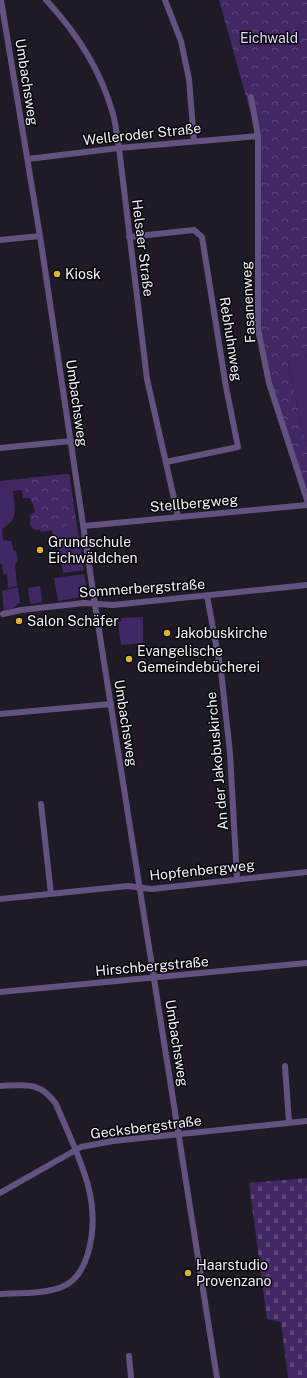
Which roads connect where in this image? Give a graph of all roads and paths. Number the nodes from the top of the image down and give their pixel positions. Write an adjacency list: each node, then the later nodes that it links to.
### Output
1 (1, 0): 8 (street, Umbachsweg)
2 (46, 0): 7 (street, Helsaer Straße)
3 (165, 0): 6 (street)
4 (251, 97): 5 (street, Fasanenweg)
5 (258, 136): 6 (street, Welleroder Straße); 15 (street, Fasanenweg)
6 (194, 141): 7 (street, Welleroder Straße)
7 (119, 148): 8 (street, Welleroder Straße); 10 (street, Helsaer Straße)
8 (28, 159): 9 (street, Umbachsweg)
9 (40, 236): 11 (street); 12 (street, Umbachsweg)
10 (130, 237): 14 (street, Helsaer Straße); 14 (street, Rebhuhnweg)
11 (0, 240)
12 (70, 441): 13 (street); 18 (street, Umbachsweg)
13 (0, 448)
14 (166, 462): 17 (street, Helsaer Straße)
15 (307, 500)
16 (307, 505): 17 (street, Stellbergweg)
17 (178, 516): 18 (street, Stellbergweg)
18 (84, 526): 21 (street, Umbachsweg)
19 (307, 585): 20 (street, Sommerbergstraße)
20 (207, 596): 21 (street, Sommerbergstraße); 27 (street, An der Jakobuskirche)
21 (95, 605): 22 (street, Sommerbergstraße); 23 (street, Umbachsweg)
22 (3, 614)
23 (111, 704): 24 (street); 28 (street, Umbachsweg)
24 (0, 714)
25 (41, 804): 29 (street)
26 (307, 872): 27 (street, Hopfenbergweg)
27 (237, 878): 28 (street, Hopfenbergweg)
28 (140, 887): 29 (street, Hopfenbergweg); 32 (street, Umbachsweg)
29 (51, 894): 30 (street, Hopfenbergweg)
30 (0, 899)
31 (307, 963): 32 (street, Hirschbergstraße)
32 (155, 978): 33 (street, Hirschbergstraße); 38 (street, Umbachsweg)
33 (0, 992)
34 (285, 1066): 37 (street)
35 (0, 1086): 39 (street)
36 (307, 1121): 37 (street, Gecksbergstraße)
37 (289, 1123): 38 (street, Gecksbergstraße)
38 (180, 1134): 39 (street, Gecksbergstraße); 44 (street, Umbachsweg)
39 (75, 1150): 40 (street, Gecksbergstraße); 41 (street)
40 (0, 1193)
41 (0, 1294)
42 (129, 1356): 43 (street)
43 (131, 1378)
44 (217, 1378)

